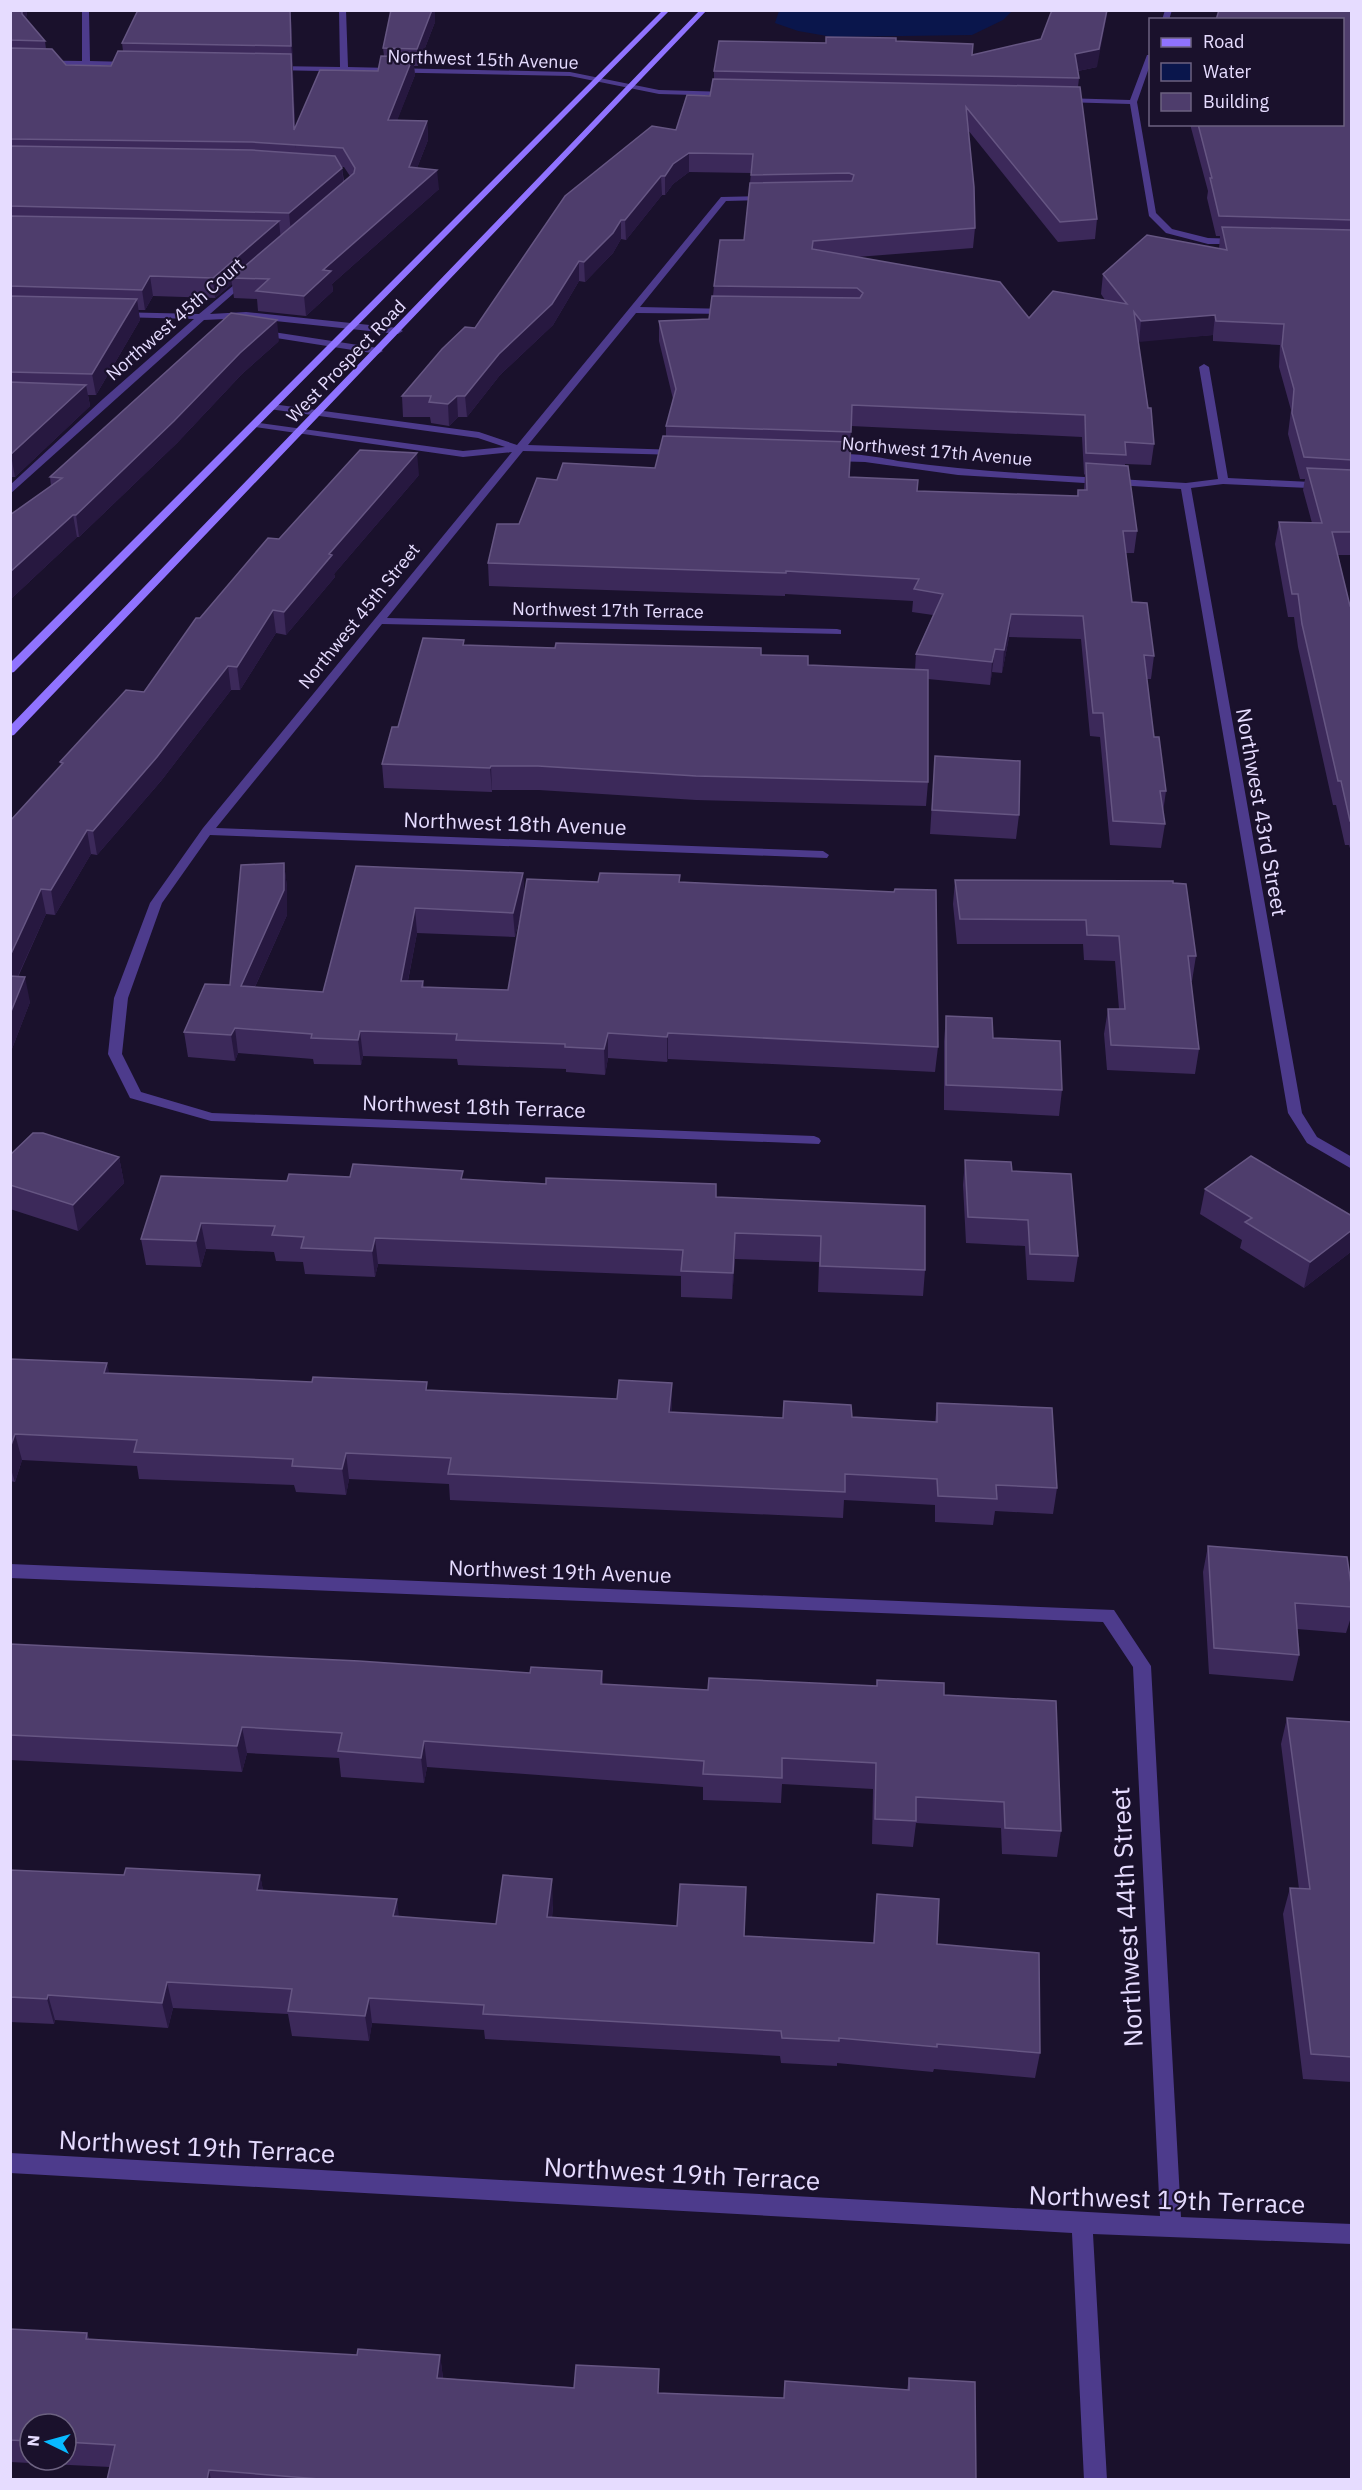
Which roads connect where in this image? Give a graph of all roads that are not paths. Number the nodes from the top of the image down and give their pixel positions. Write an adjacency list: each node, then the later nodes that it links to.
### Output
1 (85, 10): 7 (street)
2 (342, 10): 10 (street)
3 (667, 10): 11 (main road, West Prospect Road)
4 (704, 10): 12 (main road, West Prospect Road)
5 (1149, 60): 15 (street)
6 (10, 62): 7 (street)
7 (86, 63): 8 (street)
8 (145, 65)
9 (262, 68): 10 (street, Northwest 15th Avenue)
10 (344, 69): 11 (street, Northwest 15th Avenue)
11 (598, 80): 12 (street, Northwest 15th Avenue); 24 (main road, West Prospect Road)
12 (631, 87): 13 (street, Northwest 15th Avenue); 26 (main road, West Prospect Road)
13 (744, 94)
14 (1048, 100): 15 (street)
15 (1133, 102): 17 (street)
16 (778, 197): 19 (street, Northwest 45th Street)
17 (1244, 242)
18 (252, 273): 22 (street, Northwest 45th Court)
19 (634, 310): 20 (street); 36 (street, Northwest 45th Street)
20 (739, 312)
21 (112, 314): 22 (street)
22 (203, 317): 23 (street); 24 (street); 31 (street, Northwest 45th Court)
23 (225, 325)
24 (352, 326): 26 (street); 27 (main road, West Prospect Road)
25 (246, 330): 27 (street)
26 (398, 331): 28 (main road, West Prospect Road)
27 (334, 344): 28 (street); 32 (main road, West Prospect Road)
28 (378, 351): 33 (main road, West Prospect Road)
29 (1204, 367): 39 (street)
30 (94, 401): 31 (street)
31 (106, 401): 42 (street, Northwest 45th Court)
32 (272, 407): 33 (street); 34 (main road, West Prospect Road)
33 (318, 413): 35 (main road, West Prospect Road); 36 (street)
34 (255, 424): 35 (street); 45 (main road, West Prospect Road)
35 (302, 431): 36 (street); 46 (main road, West Prospect Road)
36 (518, 448): 37 (street); 43 (street, Northwest 45th Street)
37 (686, 453)
38 (817, 457): 40 (street, Northwest 17th Avenue)
39 (1223, 481): 40 (street, Northwest 17th Avenue); 41 (street, Northwest 17th Avenue)
40 (1186, 486): 51 (street, Northwest 43rd Street)
41 (1352, 487)
42 (10, 491)
43 (378, 621): 44 (street, Northwest 17th Terrace); 47 (street, Northwest 45th Street)
44 (837, 632)
45 (10, 670)
46 (10, 733)
47 (207, 831): 48 (street, Northwest 18th Avenue); 49 (street, Northwest 45th Street)
48 (823, 855)
49 (135, 1095): 50 (street, Northwest 18th Terrace)
50 (814, 1141)
51 (1352, 1164)
52 (10, 1571): 53 (street, Northwest 19th Avenue)
53 (1108, 1615): 56 (street, Northwest 44th Street)
54 (10, 2163): 55 (street, Northwest 19th Terrace)
55 (1082, 2223): 56 (street, Northwest 19th Terrace); 58 (street)
56 (1171, 2225): 57 (street, Northwest 19th Terrace)
57 (1352, 2234)
58 (1096, 2480)

